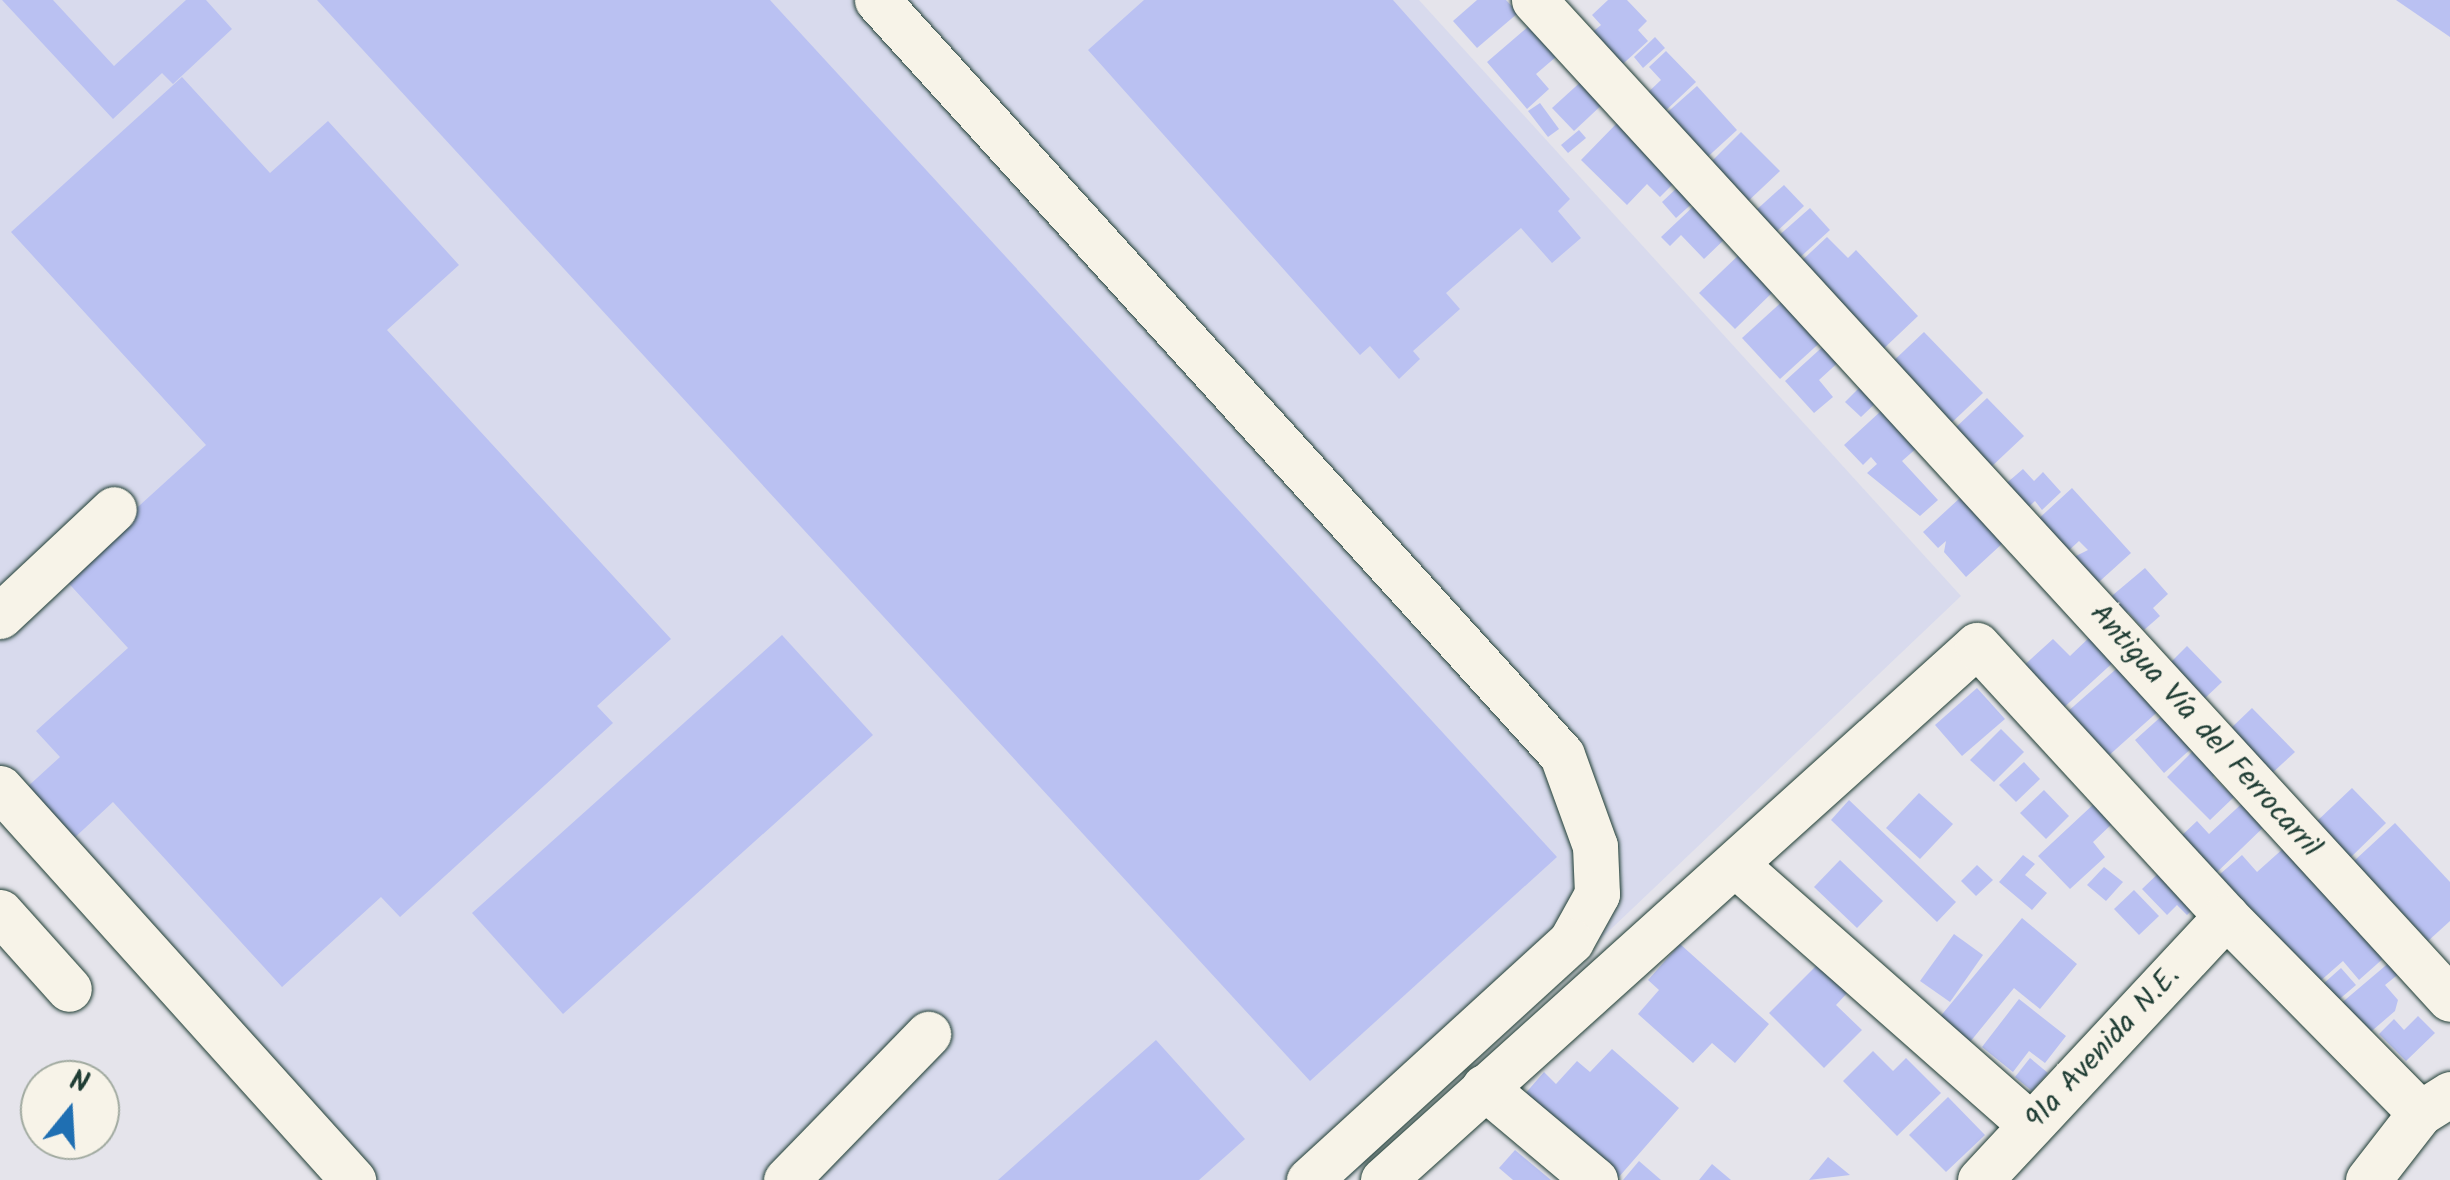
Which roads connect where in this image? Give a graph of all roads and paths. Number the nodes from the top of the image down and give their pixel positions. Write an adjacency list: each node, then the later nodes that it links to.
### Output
1 (876, 0): 17 (street)
2 (1534, 0): 10 (street, Antigua Vía del Ferrocarril)
3 (114, 509): 4 (street)
4 (0, 616)
5 (0, 788): 15 (street)
6 (1736, 865): 8 (street); 12 (street); 14 (street)
7 (0, 912): 9 (street)
8 (2226, 916): 13 (street); 14 (street, 91a Avenida N.E.)
9 (69, 989)
10 (2450, 999)
11 (928, 1034): 16 (street)
12 (1484, 1088): 18 (street); 19 (street)
13 (2435, 1104): 21 (street)
14 (2031, 1125): 20 (street, 91a Avenida N.E.)
15 (353, 1180)
16 (786, 1180)
17 (1310, 1180)
18 (1383, 1180)
19 (1595, 1180)
20 (1980, 1180)
21 (2368, 1180)

